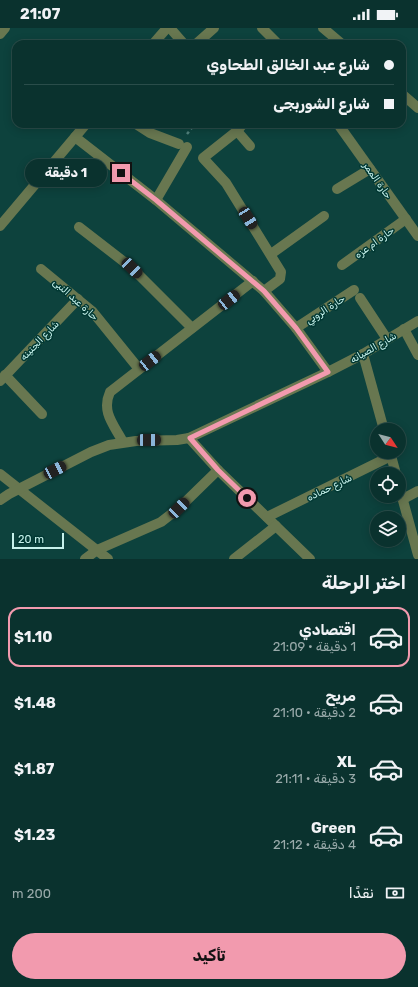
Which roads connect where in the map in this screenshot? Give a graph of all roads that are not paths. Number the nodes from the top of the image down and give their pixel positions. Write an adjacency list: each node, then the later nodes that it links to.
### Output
1 (5, 28): 7 (street)
2 (167, 28): 8 (street)
3 (170, 28): 9 (street)
4 (214, 28): 10 (street)
5 (262, 28): 11 (street)
6 (323, 28): 12 (street)
7 (0, 34)
8 (156, 40)
9 (180, 40)
10 (200, 40)
11 (274, 40)
12 (337, 40)
13 (406, 98): 14 (street)
14 (418, 108)
15 (83, 128): 19 (street)
16 (142, 128): 23 (street)
17 (240, 128): 20 (street); 29 (street)
18 (341, 128): 21 (street, حارة الممر)
19 (75, 138): 23 (street); 26 (street)
20 (250, 146)
21 (370, 169): 22 (street); 25 (street, حارة الممر)
22 (337, 189)
23 (156, 200): 32 (street)
24 (324, 216): 29 (street)
25 (406, 219): 28 (street, حارة الممر); 30 (street, حارة ام عزه)
26 (0, 226)
27 (79, 227): 36 (street)
28 (418, 236)
29 (271, 254): 33 (street)
30 (342, 265)
31 (41, 269): 34 (street, حارة عبد النبى)
32 (253, 281): 33 (street); 36 (street)
33 (264, 291): 37 (street)
34 (78, 299): 42 (street, حارة عبد النبى); 44 (street, شارع الجنينه)
35 (417, 320): 38 (street, شارع الصيانه)
36 (192, 328): 42 (street)
37 (296, 328): 39 (street, حارة الروبي); 43 (street)
38 (404, 329): 39 (street, شارع الصيانه); 41 (street)
39 (387, 339): 40 (street, شارع الصيانه)
40 (363, 354): 43 (street, شارع الصيانه); 46 (street)
41 (418, 355)
42 (139, 369): 48 (street)
43 (328, 372): 47 (street, شارع الصيانه)
44 (3, 378): 45 (street)
45 (42, 414)
46 (382, 423)
47 (190, 438): 48 (street, شارع الصيانه); 50 (street)
48 (123, 442): 52 (street, شارع الصيانه)
49 (380, 459): 57 (street, شارع حماده)
50 (218, 470): 57 (street); 59 (street)
51 (0, 474): 52 (street)
52 (19, 488): 55 (street, شارع الصيانه); 59 (street)
53 (418, 491): 54 (street)
54 (406, 497)
55 (0, 500)
56 (404, 503): 60 (street)
57 (267, 517): 58 (street)
58 (276, 526): 63 (street); 64 (street)
59 (98, 550): 61 (street); 62 (street)
60 (418, 555)
61 (85, 559)
62 (108, 559)
63 (234, 559)
64 (310, 559)

